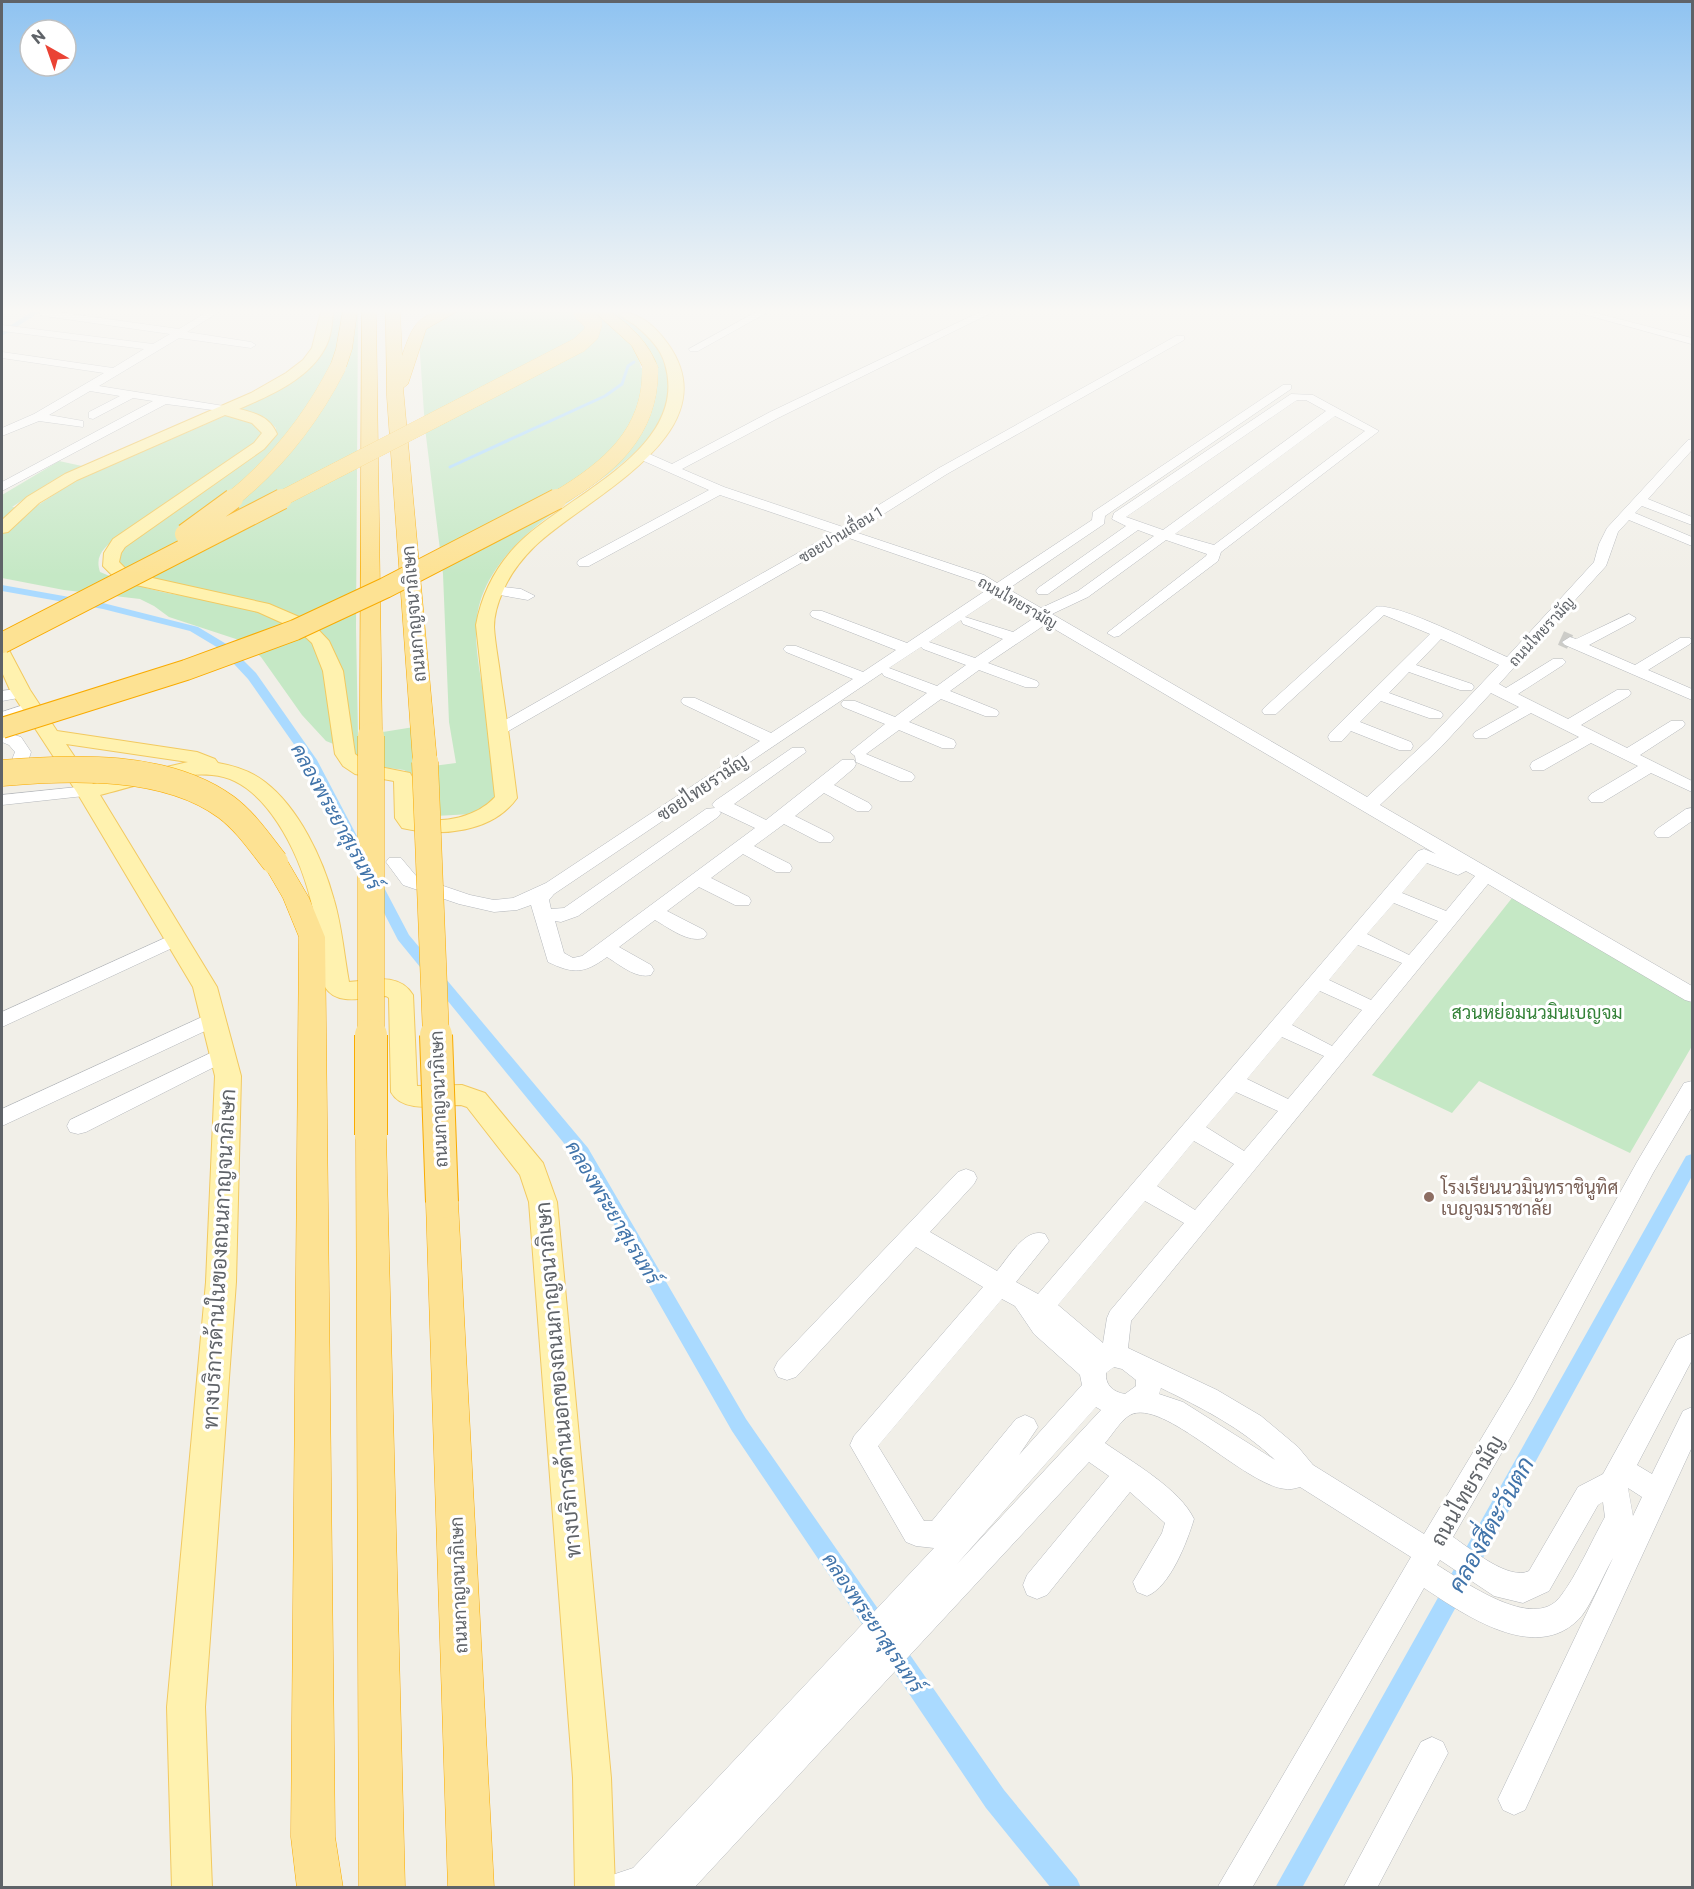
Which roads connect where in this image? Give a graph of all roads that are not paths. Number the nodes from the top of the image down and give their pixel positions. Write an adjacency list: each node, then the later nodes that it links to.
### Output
1 (66, 400): 19 (street)
2 (121, 400): 18 (street)
3 (162, 400): 16 (street); 25 (street)
4 (245, 400): 16 (main road)
5 (321, 400): 49 (highway, bridge)
6 (369, 400): 174 (highway, ถนนกาญจนาภิเษก, bridge)
7 (395, 400): 175 (highway, ถนนกาญจนาภิเษก, bridge)
8 (471, 400): 49 (highway, bridge)
9 (647, 400): 83 (highway, bridge)
10 (677, 400): 23 (main road)
11 (805, 400): 24 (street)
12 (1069, 400): 32 (street, ซอยปานเถื่อน 1)
13 (1268, 400): 38 (street, ซอยไทยรามัญ)
14 (1289, 400): 30 (street)
15 (1315, 400): 17 (street)
16 (224, 410): 31 (main road); 84 (main road)
17 (1334, 411): 33 (street); 35 (street)
18 (93, 415)
19 (38, 417): 20 (street); 21 (street)
20 (79, 424)
21 (2, 432)
22 (1692, 443): 27 (street, ถนนไทยรามัญ)
23 (641, 455): 24 (street, ถนนไทยรามัญ); 37 (main road)
24 (672, 469): 26 (street, ถนนไทยรามัญ)
25 (6, 483)
26 (719, 490): 32 (street, ถนนไทยรามัญ); 36 (street)
27 (1640, 501): 28 (street, ถนนไทยรามัญ); 29 (street)
28 (1628, 514): 34 (street); 45 (street, ถนนไทยรามัญ)
29 (1692, 520)
30 (1135, 526): 33 (street); 39 (street)
31 (2, 528)
32 (845, 532): 38 (street, ถนนไทยรามัญ); 84 (street, ซอยปานเถื่อน 1)
33 (1164, 535): 35 (street); 43 (street)
34 (1692, 542)
35 (1214, 550): 46 (street)
36 (584, 562)
37 (494, 590): 40 (street); 84 (main road)
38 (998, 590): 43 (street, ถนนไทยรามัญ); 53 (street, ซอยไทยรามัญ)
39 (1043, 591)
40 (528, 596)
41 (817, 614): 53 (street)
42 (1629, 618): 50 (street)
43 (1049, 620): 48 (street); 107 (street, ถนนไทยรามัญ)
44 (968, 621): 48 (street)
45 (1545, 628): 50 (street); 59 (street, ถนนไทยรามัญ)
46 (1114, 633)
47 (1439, 633): 58 (street); 59 (street); 75 (street)
48 (1022, 634): 57 (street)
49 (2, 641)
50 (1574, 641): 60 (street)
51 (1685, 641): 60 (street)
52 (928, 646): 57 (street)
53 (908, 649): 62 (street, ซอยไทยรามัญ)
54 (791, 650): 62 (street)
55 (2, 654): 71 (main road, ทางบริการด้านในของถนนกาญจนาภิเษก)
56 (1558, 662): 69 (street)
57 (978, 664): 63 (street); 66 (street)
58 (1405, 666): 65 (street); 68 (street)
59 (1507, 667): 64 (street, ถนนไทยรามัญ)
60 (1637, 670): 70 (street)
61 (890, 673): 66 (street)
62 (864, 678): 90 (street, ซอยไทยรามัญ)
63 (1030, 684)
64 (1490, 686): 69 (street); 107 (street, ถนนไทยรามัญ)
65 (1466, 687)
66 (938, 693): 76 (street); 79 (street)
67 (1623, 693): 82 (street)
68 (1377, 694): 77 (street); 80 (street)
69 (1507, 694): 74 (street)
70 (1692, 695)
71 (19, 696): 78 (street); 87 (main road, ทางบริการด้านในของถนนกาญจนาภิเษก)
72 (689, 701): 90 (street)
73 (849, 704): 79 (street)
74 (1532, 706): 82 (street); 85 (street)
75 (1270, 711)
76 (991, 713)
77 (1435, 715)
78 (2, 717)
79 (898, 723): 91 (street); 95 (street)
80 (1349, 724): 89 (street); 92 (street)
81 (1677, 724): 94 (street)
82 (1569, 725): 88 (street)
83 (2, 728)
84 (499, 730)
85 (1481, 735)
86 (2, 736): 101 (street)
87 (52, 736): 98 (main road); 104 (main road, ทางบริการด้านในของถนนกาญจนาภิเษก)
88 (1592, 736): 94 (street); 96 (street)
89 (1336, 737)
90 (772, 741): 119 (street, ซอยไทยรามัญ)
91 (948, 744)
92 (1405, 746)
93 (798, 752): 111 (street)
94 (1628, 755): 97 (street)
95 (856, 758): 100 (street); 102 (street)
96 (1538, 766)
97 (1650, 766): 103 (street); 105 (street)
98 (222, 769): 104 (main road, ทางบริการด้านนอกของถนนกาญจนาภิเษก); 176 (main road, ทางบริการด้านนอกของถนนกาญจนาภิเษก)
99 (2, 773): 173 (highway, bridge)
100 (906, 777)
101 (2, 780)
102 (823, 786): 108 (street); 111 (street)
103 (1692, 786)
104 (87, 791): 106 (street); 127 (main road, ทางบริการด้านในของถนนกาญจนาภิเษก)
105 (1597, 798)
106 (2, 801)
107 (1369, 805): 117 (street, ถนนไทยรามัญ)
108 (864, 807)
109 (712, 813): 123 (street)
110 (1692, 813): 112 (street)
111 (774, 821): 113 (street); 114 (street)
112 (1664, 833)
113 (825, 838)
114 (741, 846): 116 (street); 118 (street)
115 (395, 862): 119 (street, ซอยไทยรามัญ)
116 (783, 868)
117 (1480, 875): 120 (street); 132 (street, ถนนไทยรามัญ); 156 (street)
118 (698, 879): 121 (street); 122 (street)
119 (547, 890): 123 (street)
120 (1391, 895): 124 (street); 126 (street)
121 (741, 901)
122 (654, 912): 125 (street); 128 (street)
123 (543, 914): 128 (street)
124 (1438, 915)
125 (697, 934)
126 (1356, 937): 129 (street); 131 (street)
127 (176, 939): 134 (main road, ทางบริการด้านในของถนนกาญจนาภิเษก); 135 (street)
128 (606, 948): 130 (street)
129 (1401, 957)
130 (644, 970)
131 (1317, 982): 133 (street); 136 (street)
132 (1692, 995)
133 (1364, 1004)
134 (213, 1019): 138 (main road, ทางบริการด้านในของถนนกาญจนาภิเษก); 142 (street)
135 (2, 1020)
136 (1279, 1027): 137 (street); 139 (street)
137 (1323, 1049)
138 (221, 1054): 143 (street); 172 (main road, ทางบริการด้านในของถนนกาญจนาภิเษก)
139 (1233, 1081): 141 (street); 144 (street)
140 (1692, 1089): 166 (street, ถนนไทยรามัญ)
141 (1279, 1103)
142 (2, 1118)
143 (78, 1126)
144 (1192, 1129): 145 (street); 147 (street)
145 (1236, 1156)
146 (966, 1178): 149 (street)
147 (1142, 1188): 148 (street); 152 (street)
148 (1185, 1214)
149 (913, 1234): 151 (street); 155 (street)
150 (1037, 1241): 151 (street)
151 (999, 1285): 152 (street); 159 (street)
152 (1032, 1302): 156 (street)
153 (1692, 1344): 163 (street)
154 (1142, 1367): 156 (street); 157 (street); 162 (street)
155 (787, 1369)
156 (1102, 1369): 157 (street); 165 (street)
157 (1131, 1402): 160 (street); 162 (street)
158 (1692, 1419): 164 (street)
159 (1025, 1427)
160 (1087, 1445): 161 (street); 165 (street)
161 (1128, 1474): 167 (street); 168 (street)
162 (1303, 1474): 166 (street)
163 (1616, 1476): 164 (street); 166 (street); 166 (street)
164 (1658, 1492): 171 (street)
165 (963, 1550): 169 (street)
166 (1434, 1559): 179 (street, ถนนไทยรามัญ)
167 (1148, 1582)
168 (1037, 1585)
169 (783, 1751): 177 (street); 178 (street)
170 (1432, 1753): 180 (street)
171 (1514, 1799)
172 (192, 1887)
173 (320, 1887)
174 (382, 1887)
175 (471, 1887)
176 (596, 1887)
177 (621, 1887)
178 (671, 1887)
179 (1233, 1887)
180 (1359, 1887)

